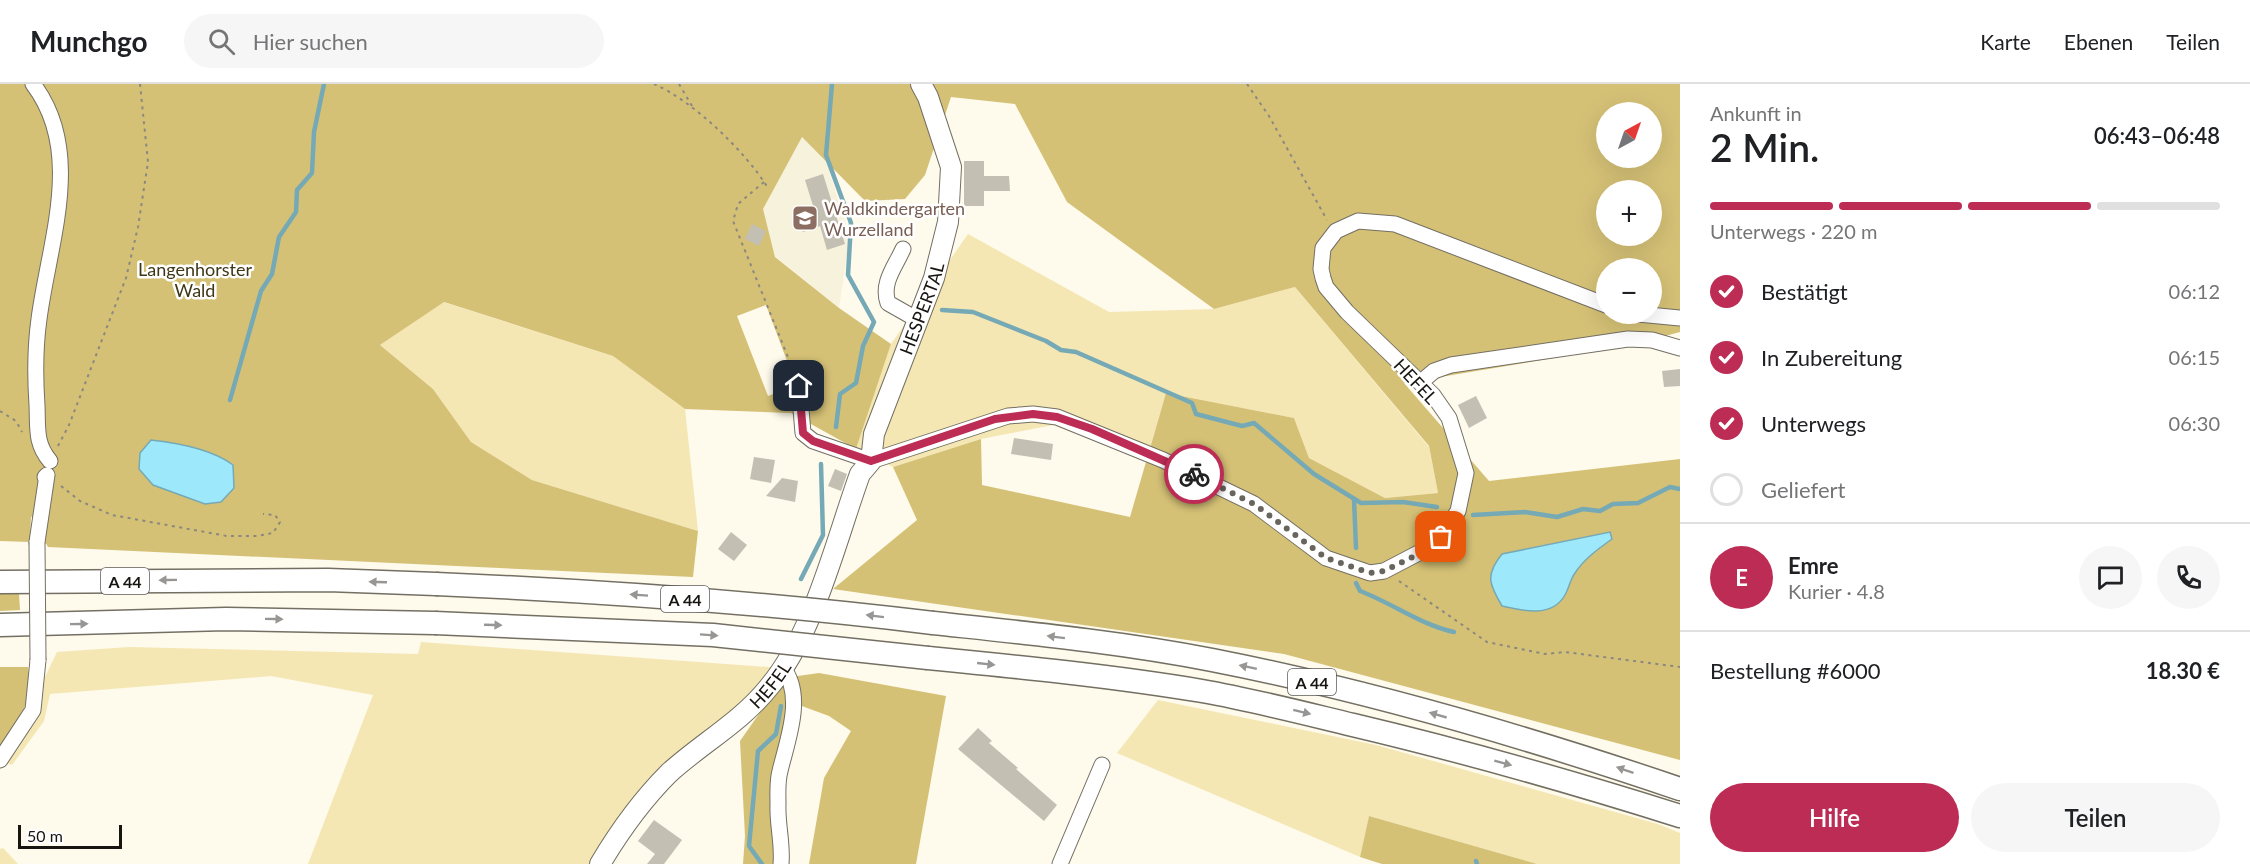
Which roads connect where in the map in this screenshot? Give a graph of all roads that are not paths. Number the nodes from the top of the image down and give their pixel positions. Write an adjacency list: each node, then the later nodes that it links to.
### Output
1 (33, 84): 15 (street, bridge)
2 (921, 84): 7 (main road, HESPERTAL)
3 (903, 249): 7 (street)
4 (1596, 301): 9 (street, HEFEL)
5 (1662, 316): 6 (street)
6 (1680, 318)
7 (918, 320): 11 (main road, HESPERTAL)
8 (1680, 348): 9 (street)
9 (1421, 382): 11 (street, HEFEL)
10 (799, 386): 11 (street)
11 (871, 461): 14 (main road, HEFEL)
12 (0, 582): 17 (highway, A 44, one-way to 12, bridge)
13 (0, 625): 18 (highway, A 44, one-way to 18, bridge)
14 (783, 668): 19 (main road, HEFEL); 20 (street)
15 (0, 760)
16 (1102, 765): 21 (street)
17 (1680, 789)
18 (1680, 816)
19 (600, 864)
20 (782, 864)
21 (1060, 864)

